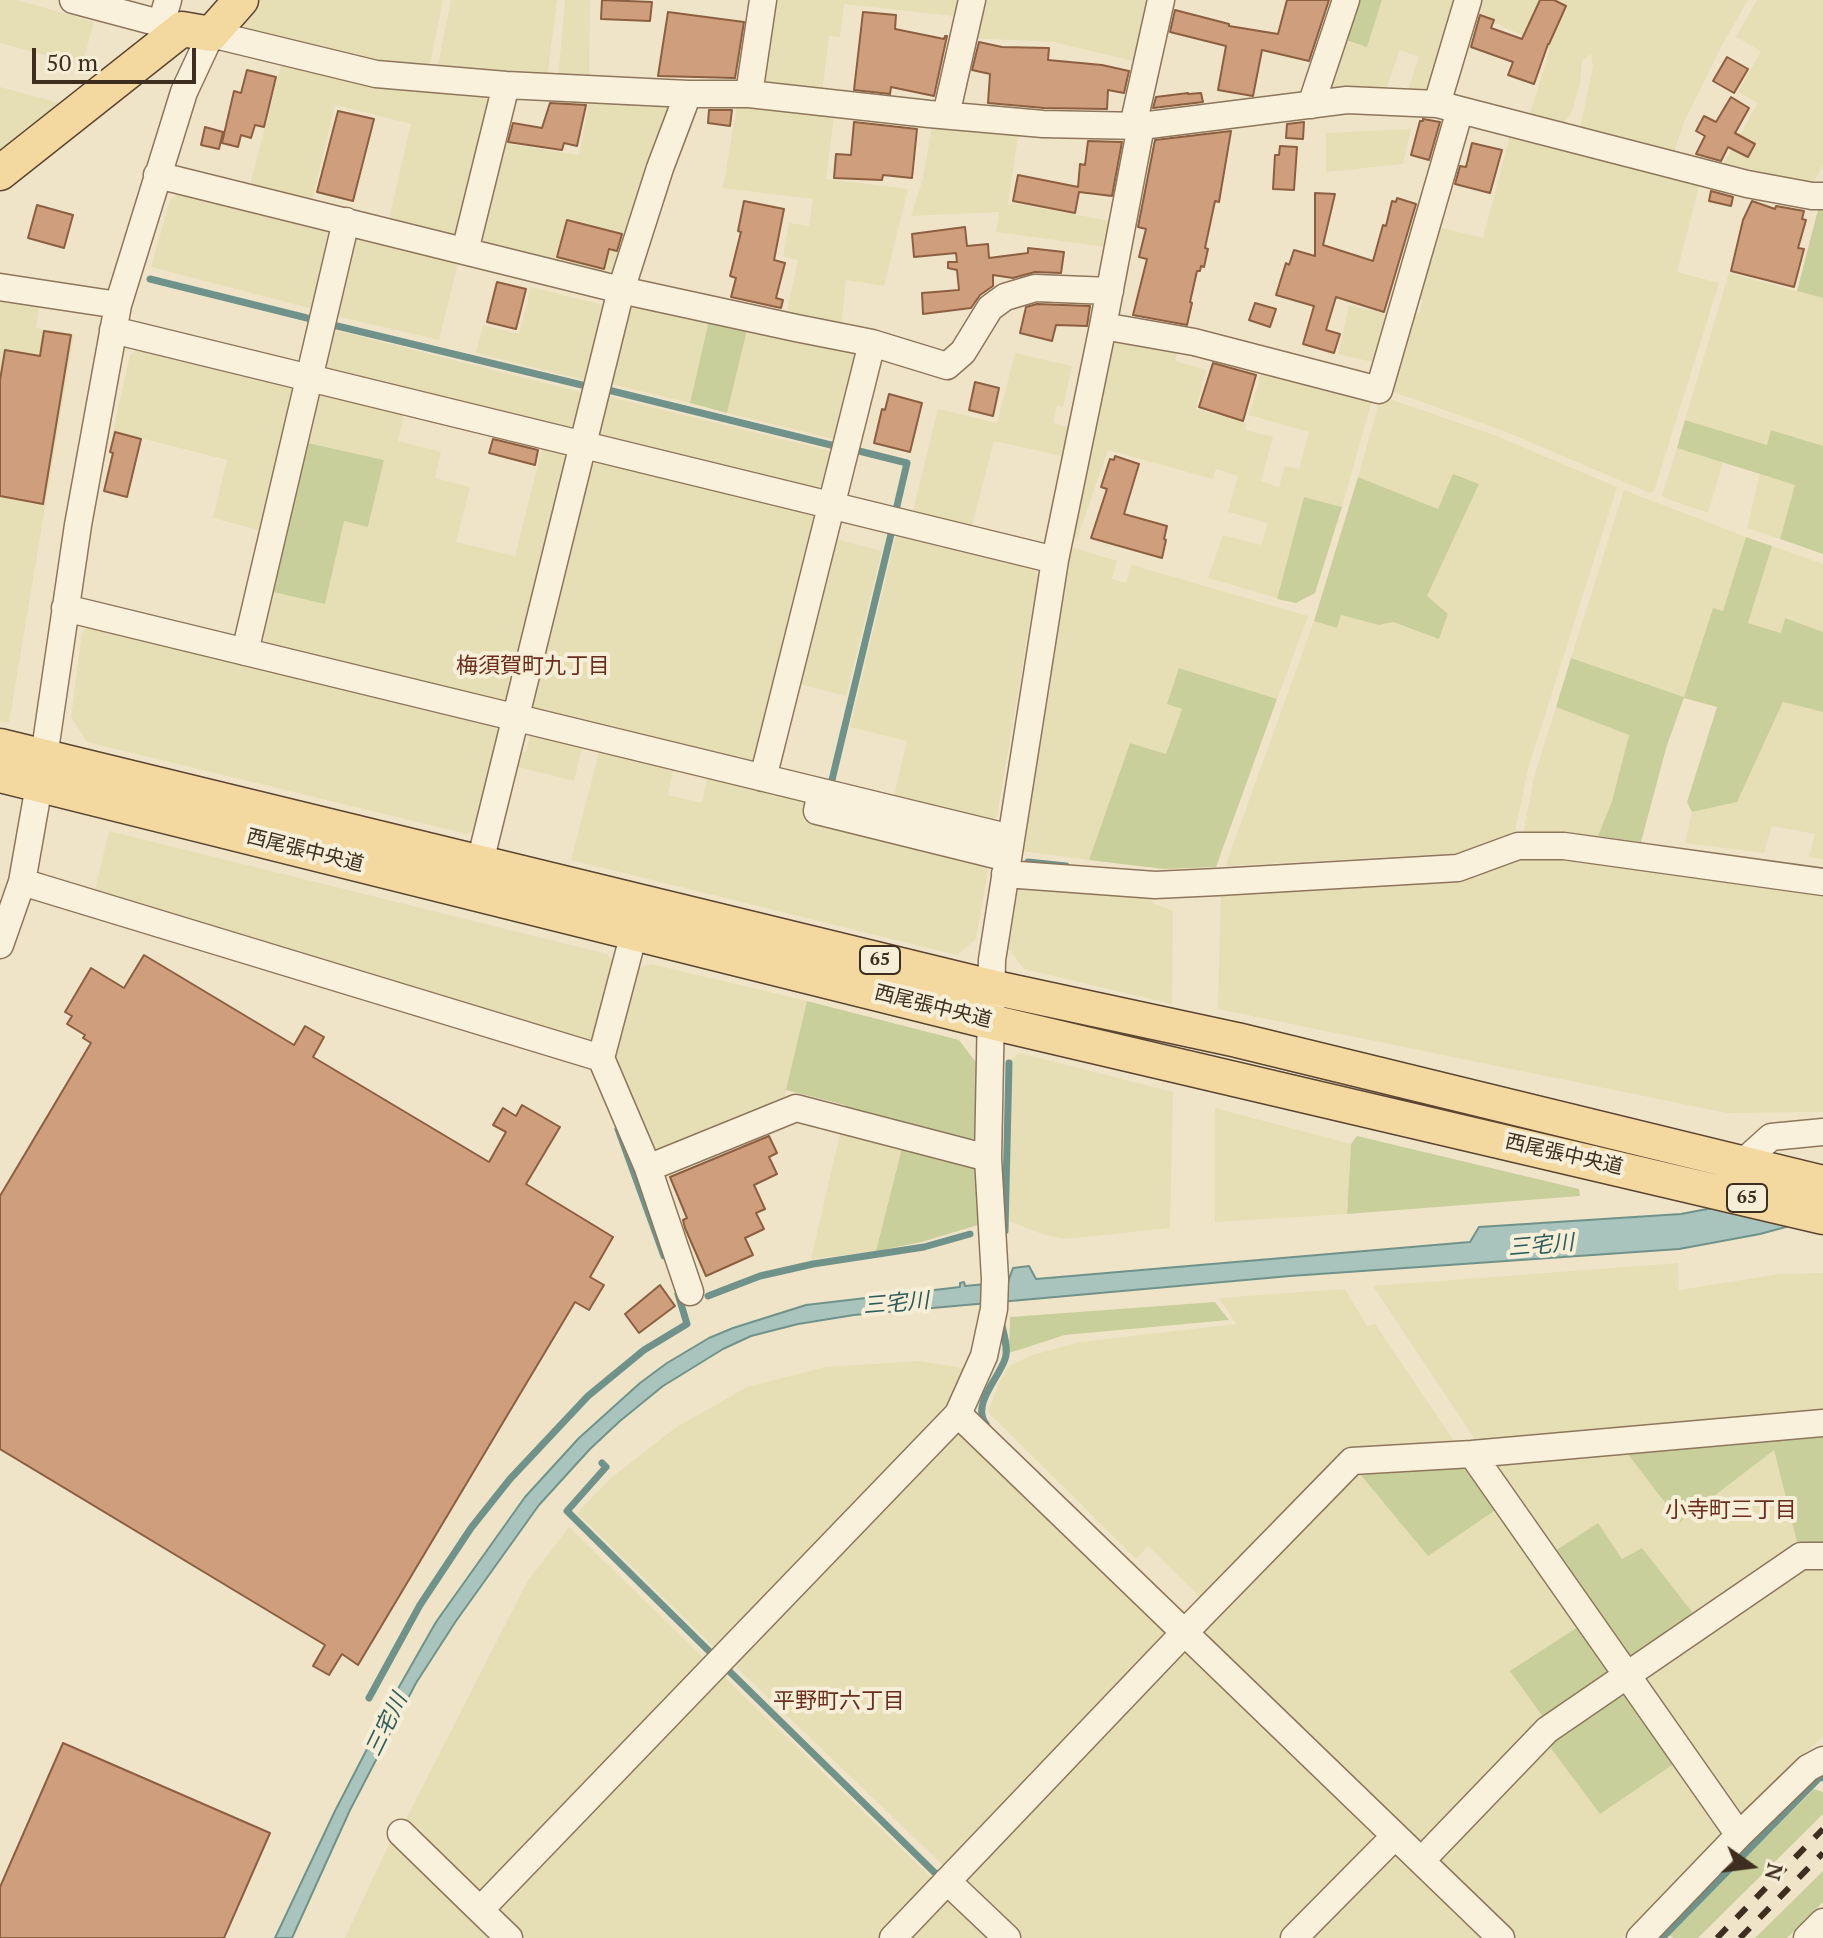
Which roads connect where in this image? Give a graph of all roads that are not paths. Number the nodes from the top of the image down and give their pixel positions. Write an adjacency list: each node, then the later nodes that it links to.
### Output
1 (73, 0): 8 (street)
2 (241, 0): 8 (main road)
3 (763, 0): 11 (street)
4 (972, 0): 14 (street)
5 (1161, 0): 15 (street)
6 (1346, 0): 12 (street)
7 (1468, 0): 13 (street)
8 (180, 22): 9 (street); 16 (main road); 17 (street)
9 (506, 85): 10 (street); 20 (street)
10 (688, 94): 11 (street); 22 (street)
11 (749, 94): 14 (street)
12 (1311, 105): 13 (street); 15 (street)
13 (1449, 107): 18 (street); 25 (street)
14 (946, 115): 15 (street)
15 (1137, 126): 23 (street)
16 (0, 173)
17 (157, 175): 19 (street); 24 (street)
18 (1823, 196)
19 (346, 221): 20 (street); 27 (street)
20 (465, 251): 22 (street)
21 (0, 287): 24 (street)
22 (621, 290): 26 (street); 28 (street)
23 (1110, 291): 25 (street); 26 (street)
24 (116, 318): 27 (street); 31 (street)
25 (1103, 326): 30 (street)
26 (872, 343): 29 (street)
27 (309, 378): 28 (street); 32 (street)
28 (583, 445): 29 (street); 33 (street)
29 (831, 505): 30 (street); 37 (street)
30 (1055, 560): 38 (street)
31 (65, 608): 32 (street); 35 (street)
32 (245, 652): 33 (street)
33 (515, 718): 37 (street); 39 (street)
34 (0, 746): 35 (main road, 西尾張中央道 / 65)
35 (42, 771): 36 (main road, 西尾張中央道 / 65); 39 (main road, 西尾張中央道 / 65); 40 (street); 42 (main road, 西尾張中央道 / 65)
36 (0, 775)
37 (763, 778): 38 (street)
38 (1008, 857): 41 (street); 44 (street)
39 (480, 862): 44 (main road, 西尾張中央道 / 65)
40 (22, 882): 43 (street); 46 (street)
41 (1823, 882)
42 (634, 933): 45 (main road, 西尾張中央道 / 65); 46 (street)
43 (0, 945)
44 (991, 987): 45 (street); 49 (main road, 西尾張中央道 / 65)
45 (991, 1022): 48 (street); 52 (main road, 西尾張中央道 / 65)
46 (601, 1058): 50 (street)
47 (1823, 1132): 49 (street)
48 (988, 1158): 50 (street); 54 (street)
49 (1752, 1165): 51 (main road, 西尾張中央道 / 65)
50 (648, 1168): 53 (street)
51 (1823, 1183)
52 (1823, 1217)
53 (690, 1292)
54 (958, 1414): 58 (street); 66 (street)
55 (1823, 1423): 56 (street)
56 (1472, 1454): 58 (street); 59 (street)
57 (1823, 1556): 59 (street)
58 (1184, 1633): 63 (street); 65 (street)
59 (1627, 1675): 62 (street); 64 (street)
60 (1823, 1760): 62 (street)
61 (401, 1833): 66 (street)
62 (1739, 1835): 73 (street)
63 (1395, 1836): 64 (street); 71 (street)
64 (1421, 1861): 72 (street)
65 (947, 1881): 69 (street); 70 (street)
66 (480, 1910): 68 (street)
67 (1823, 1922): 74 (street)
68 (509, 1938)
69 (893, 1938)
70 (1007, 1938)
71 (1294, 1938)
72 (1501, 1938)
73 (1640, 1938)
74 (1807, 1938)

